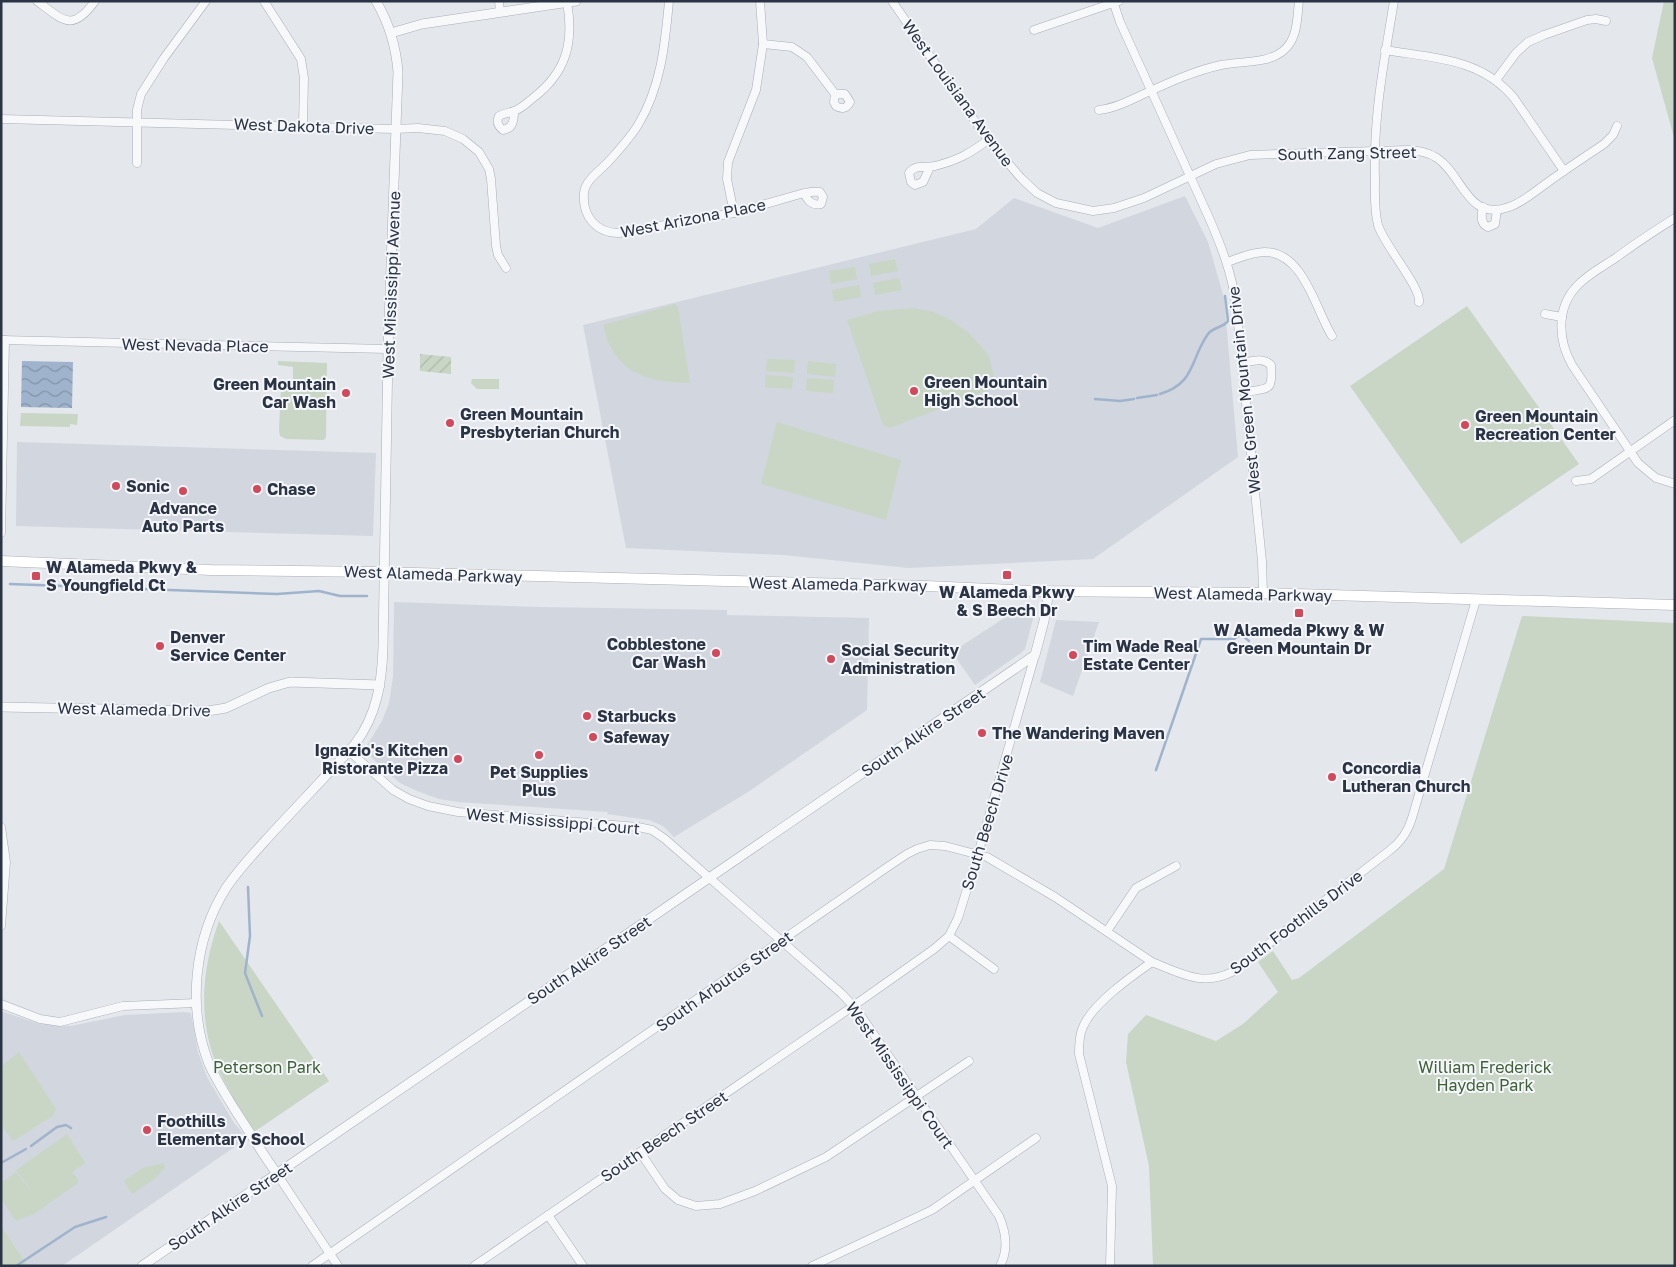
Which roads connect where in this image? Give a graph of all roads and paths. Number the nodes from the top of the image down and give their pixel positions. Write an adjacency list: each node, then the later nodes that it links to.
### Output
1 (37, 1): 2 (street)
2 (95, 1)
3 (206, 1): 27 (street)
4 (264, 1): 28 (street)
5 (376, 1): 18 (street, West Mississippi Avenue)
6 (498, 1): 15 (street)
7 (576, 1): 13 (street)
8 (669, 1): 40 (street, West Arizona Place)
9 (760, 1): 19 (street)
10 (892, 1): 31 (street, West Louisiana Avenue)
11 (1300, 1): 22 (street)
12 (1394, 1): 20 (street)
13 (568, 2): 15 (street); 25 (street)
14 (1115, 2): 17 (street); 22 (street, West Green Mountain Drive)
15 (500, 12): 18 (street)
16 (1606, 21): 21 (street)
17 (1034, 30)
18 (390, 33): 30 (street, West Mississippi Avenue)
19 (763, 44): 23 (street); 40 (street)
20 (1386, 50): 21 (street); 32 (street)
21 (1496, 80): 35 (street)
22 (1152, 90): 24 (street); 36 (street, West Green Mountain Drive)
23 (835, 94)
24 (1099, 110)
25 (514, 111)
26 (1, 119): 27 (street, West Dakota Drive)
27 (138, 122): 28 (street, West Dakota Drive); 33 (street)
28 (303, 126): 30 (street, West Dakota Drive)
29 (1617, 126): 35 (street)
30 (395, 129): 45 (street, West Dakota Drive); 51 (street, West Mississippi Avenue)
31 (988, 140): 34 (street); 36 (street, West Louisiana Avenue)
32 (1374, 151): 36 (street, South Zang Street); 38 (street, South Zang Street); 46 (street)
33 (137, 163)
34 (930, 167)
35 (1564, 171): 39 (street)
36 (1191, 176): 44 (street, West Green Mountain Drive)
37 (804, 194): 40 (street, West Arizona Place)
38 (1483, 207): 39 (street, South Zang Street); 39 (street)
39 (1497, 210)
40 (734, 213)
41 (1675, 218): 48 (street)
42 (1286, 248): 43 (street)
43 (1281, 256): 44 (street); 49 (street)
44 (1227, 262): 52 (street, West Green Mountain Drive)
45 (506, 268)
46 (1419, 302)
47 (1545, 314): 48 (street)
48 (1562, 317): 55 (street)
49 (1332, 336)
50 (3, 340): 51 (street, West Nevada Place); 58 (street)
51 (388, 349): 61 (street, West Mississippi Avenue)
52 (1242, 363): 53 (street, West Green Mountain Drive); 53 (street)
53 (1245, 392): 63 (street, West Green Mountain Drive)
54 (1675, 420): 55 (street)
55 (1630, 452): 56 (street); 57 (street)
56 (1576, 481)
57 (1675, 484)
58 (1, 518): 59 (street)
59 (1, 533)
60 (1, 561): 61 (main road, West Alameda Parkway)
61 (384, 572): 62 (main road, West Alameda Parkway); 67 (street, West Mississippi Avenue)
62 (1049, 591): 63 (main road, West Alameda Parkway); 66 (street, South Beech Drive)
63 (1263, 593): 64 (main road, West Alameda Parkway)
64 (1476, 600): 65 (main road, West Alameda Parkway); 78 (street, South Foothills Drive)
65 (1675, 604)
66 (1036, 655): 71 (street, South Beech Drive); 73 (street, South Alkire Street)
67 (380, 685): 68 (street, West Alameda Drive); 69 (street, West Mississippi Avenue)
68 (1, 707)
69 (349, 751): 73 (street, West Mississippi Court); 80 (street, West Mississippi Avenue)
70 (1, 827): 74 (street)
71 (978, 854): 75 (street, South Arbutus Street); 76 (street, South Beech Drive); 77 (street, South Arbutus Street)
72 (1176, 866): 75 (street)
73 (709, 878): 77 (street, West Mississippi Court); 87 (street, South Alkire Street)
74 (1, 926)
75 (1107, 931): 78 (street, South Arbutus Street)
76 (949, 936): 79 (street); 82 (street, South Beech Drive)
77 (781, 941): 82 (street, West Mississippi Court); 90 (street, South Arbutus Street)
78 (1152, 962): 98 (street)
79 (994, 969)
80 (196, 1003): 81 (street); 87 (street, West Mississippi Avenue)
81 (1, 1004)
82 (854, 1006): 84 (street, West Mississippi Court); 86 (street, South Beech Street)
83 (969, 1061): 84 (street)
84 (917, 1096): 86 (street); 88 (street, West Mississippi Court)
85 (1036, 1138): 88 (street)
86 (640, 1152): 89 (street, South Beech Street)
87 (277, 1174): 90 (street); 91 (street, South Alkire Street)
88 (975, 1180): 96 (street); 97 (street, West Mississippi Court)
89 (548, 1215): 94 (street, South Beech Street); 95 (street)
90 (330, 1253): 92 (street, South Arbutus Street); 93 (street)
91 (142, 1266)
92 (312, 1266)
93 (338, 1266)
94 (474, 1266)
95 (583, 1266)
96 (812, 1266)
97 (1000, 1266)
98 (1110, 1266)

